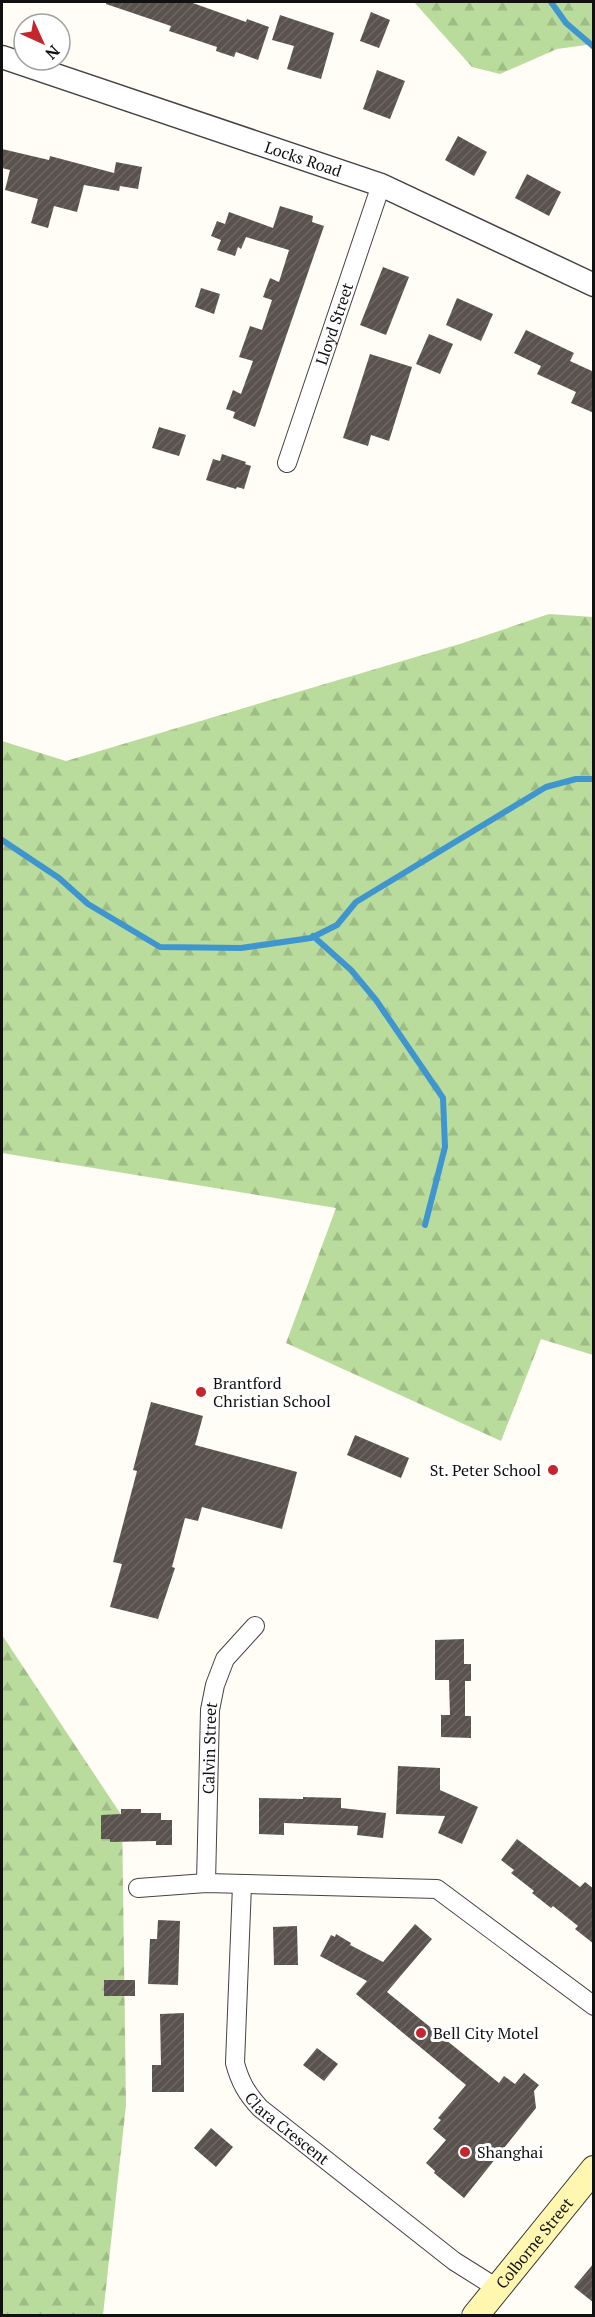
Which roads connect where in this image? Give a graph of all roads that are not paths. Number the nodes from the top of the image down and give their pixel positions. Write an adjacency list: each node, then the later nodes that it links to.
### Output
1 (2, 57): 2 (street, Locks Road)
2 (381, 185): 3 (street, Locks Road); 4 (street, Lloyd Street)
3 (594, 285)
4 (287, 463)
5 (255, 1626): 6 (street, Calvin Street)
6 (206, 1883): 7 (street); 8 (street)
7 (242, 1885): 9 (street); 11 (street, Clara Crescent)
8 (138, 1888)
9 (594, 2006)
10 (593, 2171): 11 (main road, Colborne Street)
11 (497, 2289): 12 (main road, Colborne Street)
12 (475, 2316)

